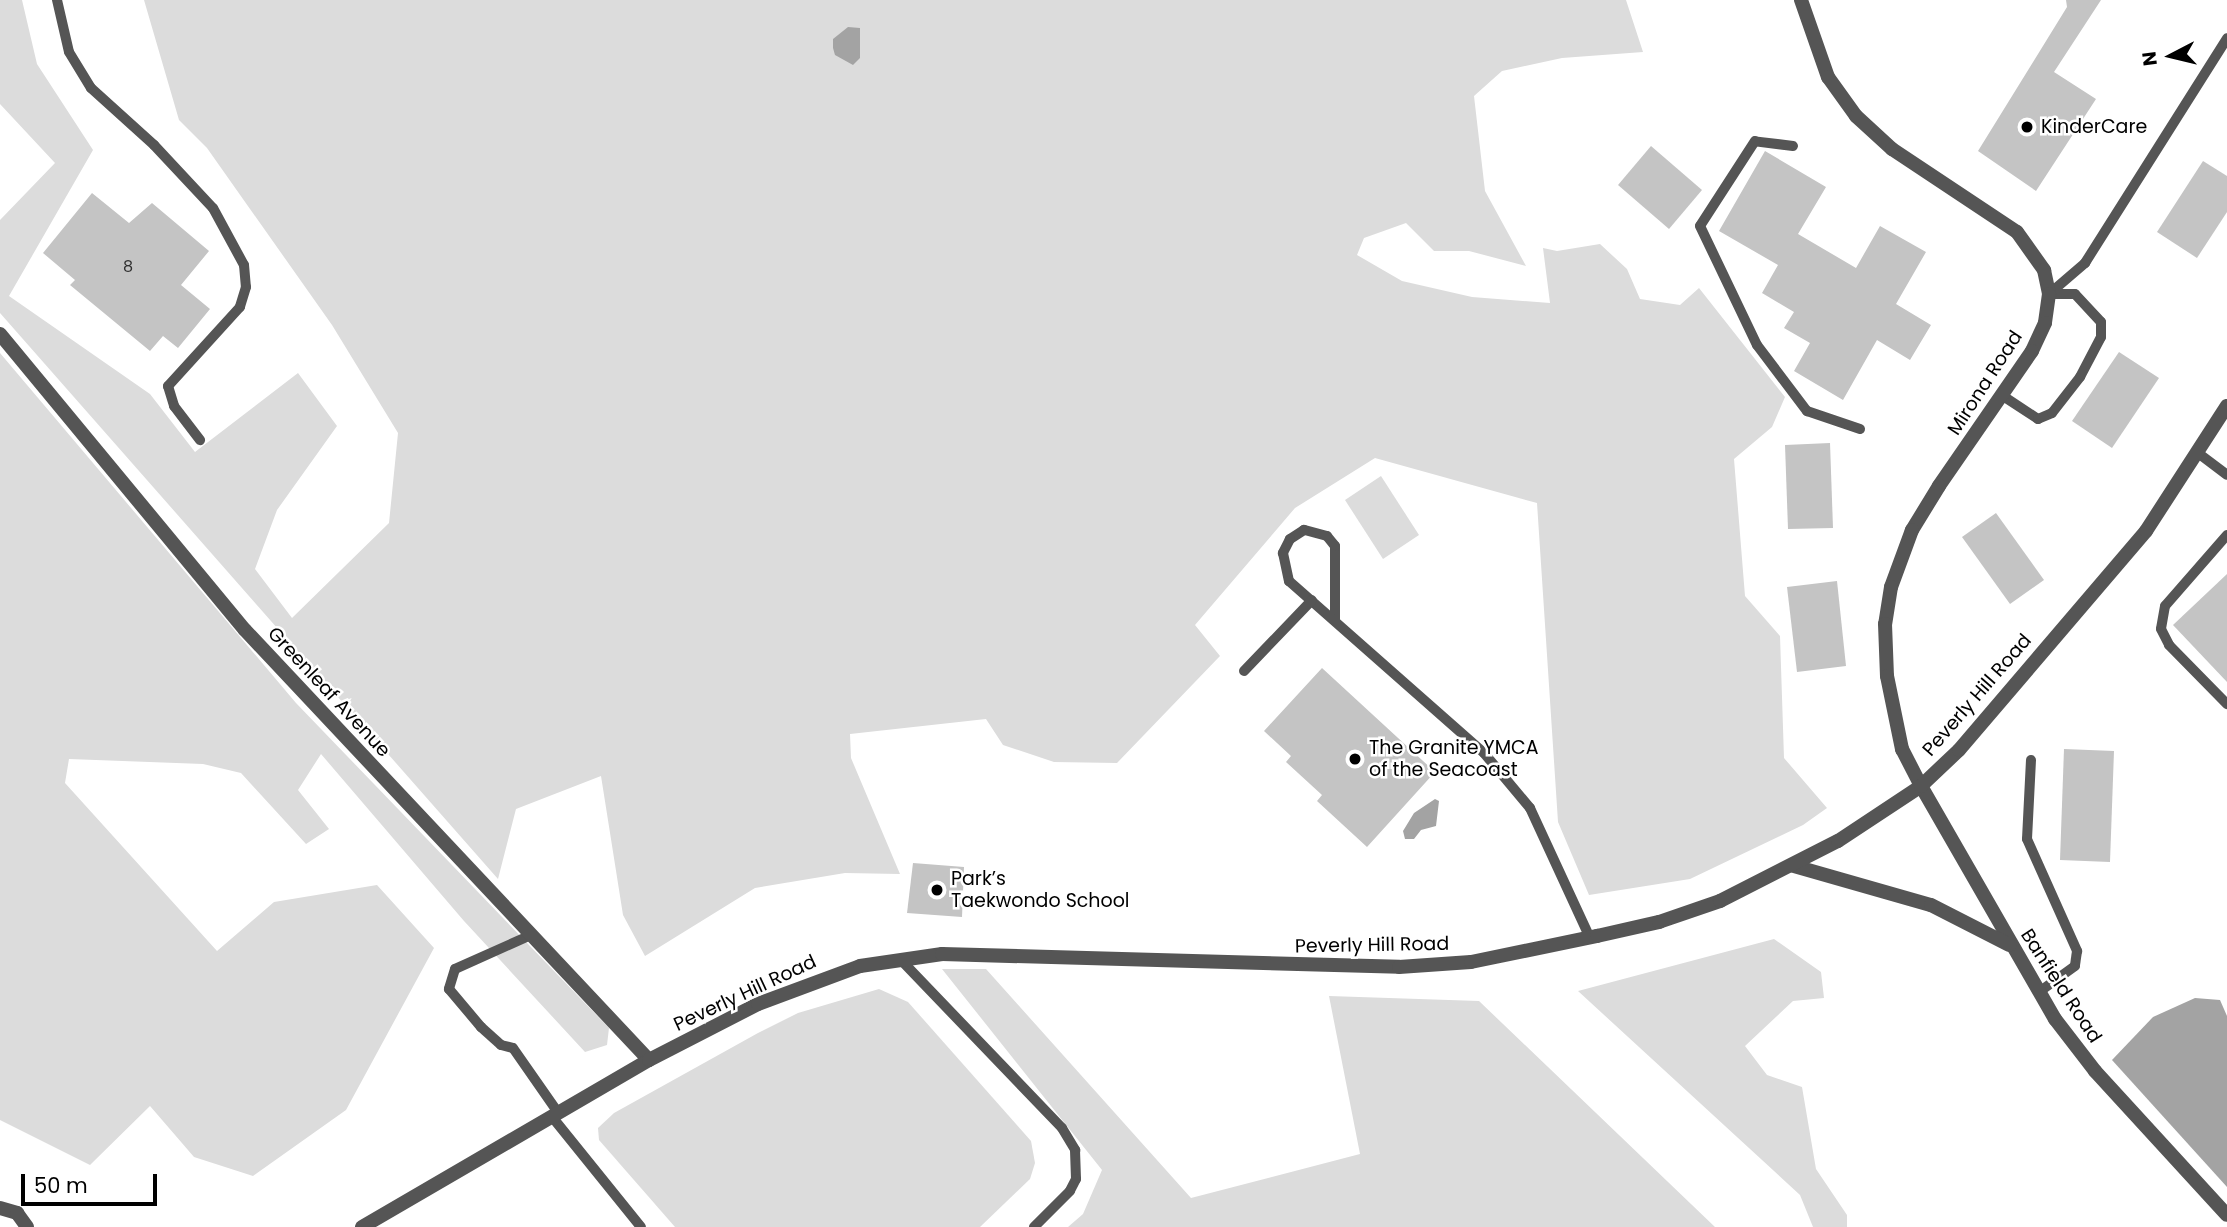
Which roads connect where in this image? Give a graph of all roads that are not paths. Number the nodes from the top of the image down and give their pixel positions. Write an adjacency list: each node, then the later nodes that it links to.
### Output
1 (57, 0): 10 (lane)
2 (1801, 0): 5 (street, Mirona Road)
3 (2227, 38): 5 (lane)
4 (1793, 146): 9 (lane)
5 (2049, 294): 7 (street, Mirona Road); 7 (lane)
6 (0, 334): 21 (street, Greenleaf Avenue)
7 (2003, 396): 19 (street, Mirona Road)
8 (2227, 406): 11 (street, Peverly Hill Road)
9 (1860, 429)
10 (200, 440)
11 (2198, 453): 12 (lane); 19 (street, Peverly Hill Road)
12 (2227, 475)
13 (2227, 538): 17 (lane)
14 (1312, 600): 15 (lane); 15 (lane); 16 (lane)
15 (1335, 620): 22 (lane)
16 (1244, 671)
17 (2227, 704)
18 (2031, 760): 25 (lane)
19 (1921, 786): 20 (street, Peverly Hill Road); 23 (street, Banfield Road)
20 (1794, 866): 22 (street, Peverly Hill Road); 23 (street)
21 (531, 935): 26 (street, Greenleaf Avenue); 27 (lane)
22 (1590, 938): 24 (street, Peverly Hill Road)
23 (2011, 946): 25 (street, Banfield Road)
24 (900, 959): 26 (street, Peverly Hill Road); 33 (lane)
25 (2039, 992): 29 (street, Banfield Road)
26 (649, 1060): 27 (street, Peverly Hill Road)
27 (556, 1116): 30 (street, Peverly Hill Road); 32 (lane)
28 (0, 1208): 31 (street)
29 (2227, 1215)
30 (368, 1226)
31 (27, 1227)
32 (641, 1227)
33 (1034, 1227)

